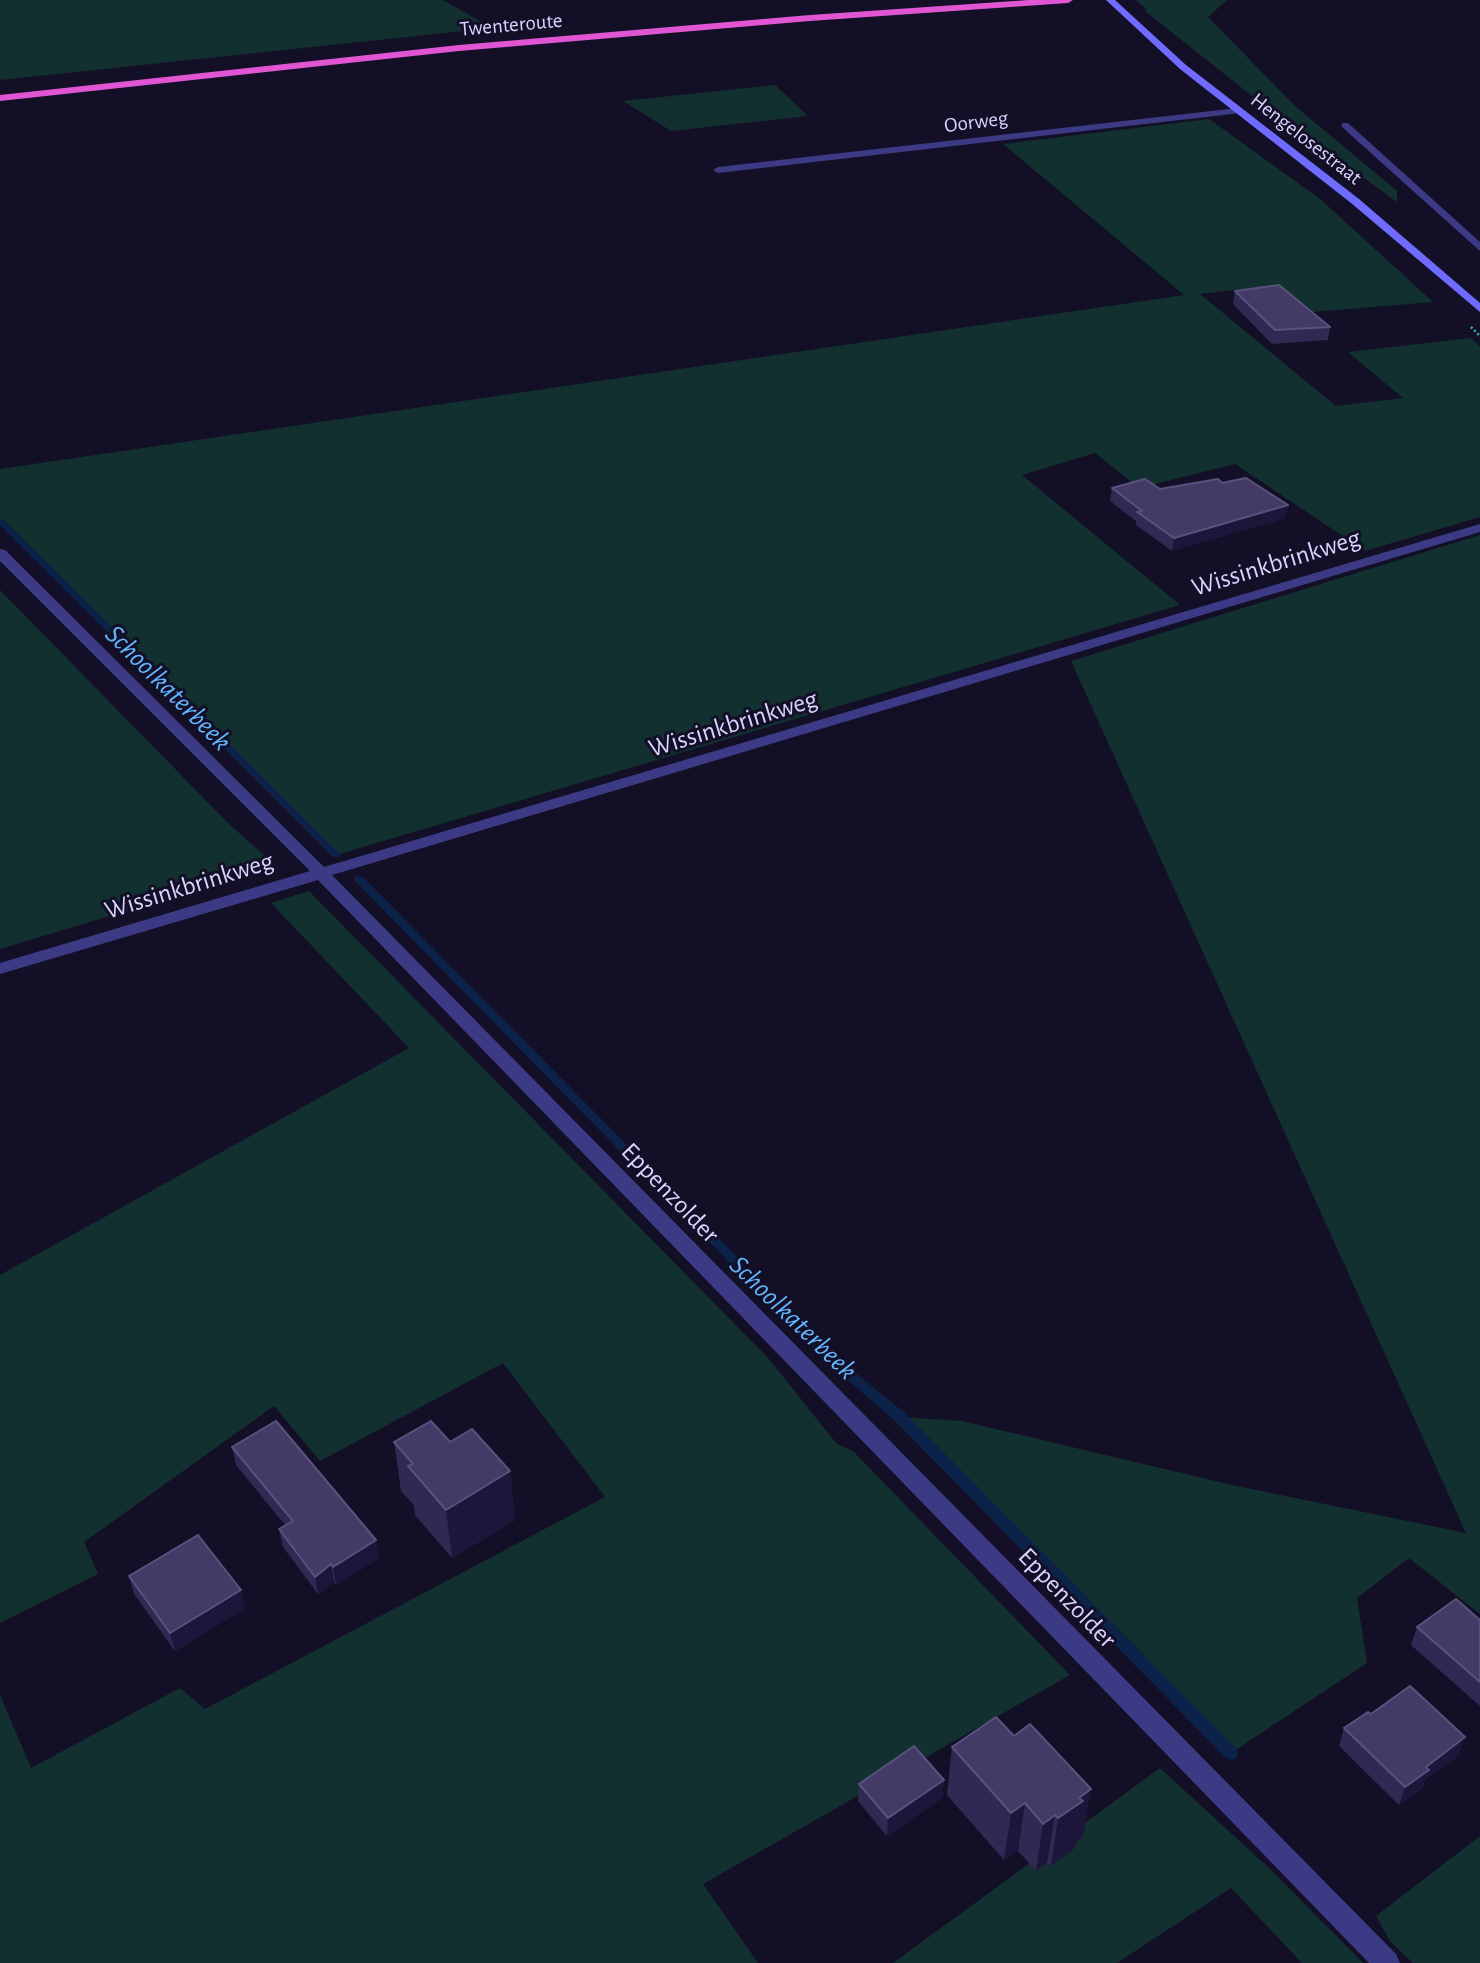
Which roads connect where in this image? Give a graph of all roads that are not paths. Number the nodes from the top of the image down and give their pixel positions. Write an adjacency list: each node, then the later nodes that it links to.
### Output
1 (955, 0): 4 (highway, Twenteroute)
2 (1068, 0): 5 (highway, Twenteroute)
3 (1113, 3): 6 (main road, Hengelosestraat)
4 (0, 90)
5 (0, 98)
6 (1238, 111): 8 (street, Oorweg); 10 (main road, Hengelosestraat)
7 (1345, 125): 9 (street)
8 (718, 170)
9 (1480, 248)
10 (1480, 309)
11 (1480, 527): 13 (street, Wissinkbrinkweg)
12 (0, 553): 13 (street, Eppenzolder)
13 (320, 872): 14 (street, Wissinkbrinkweg); 15 (street, Eppenzolder)
14 (0, 969)
15 (1387, 1963)

